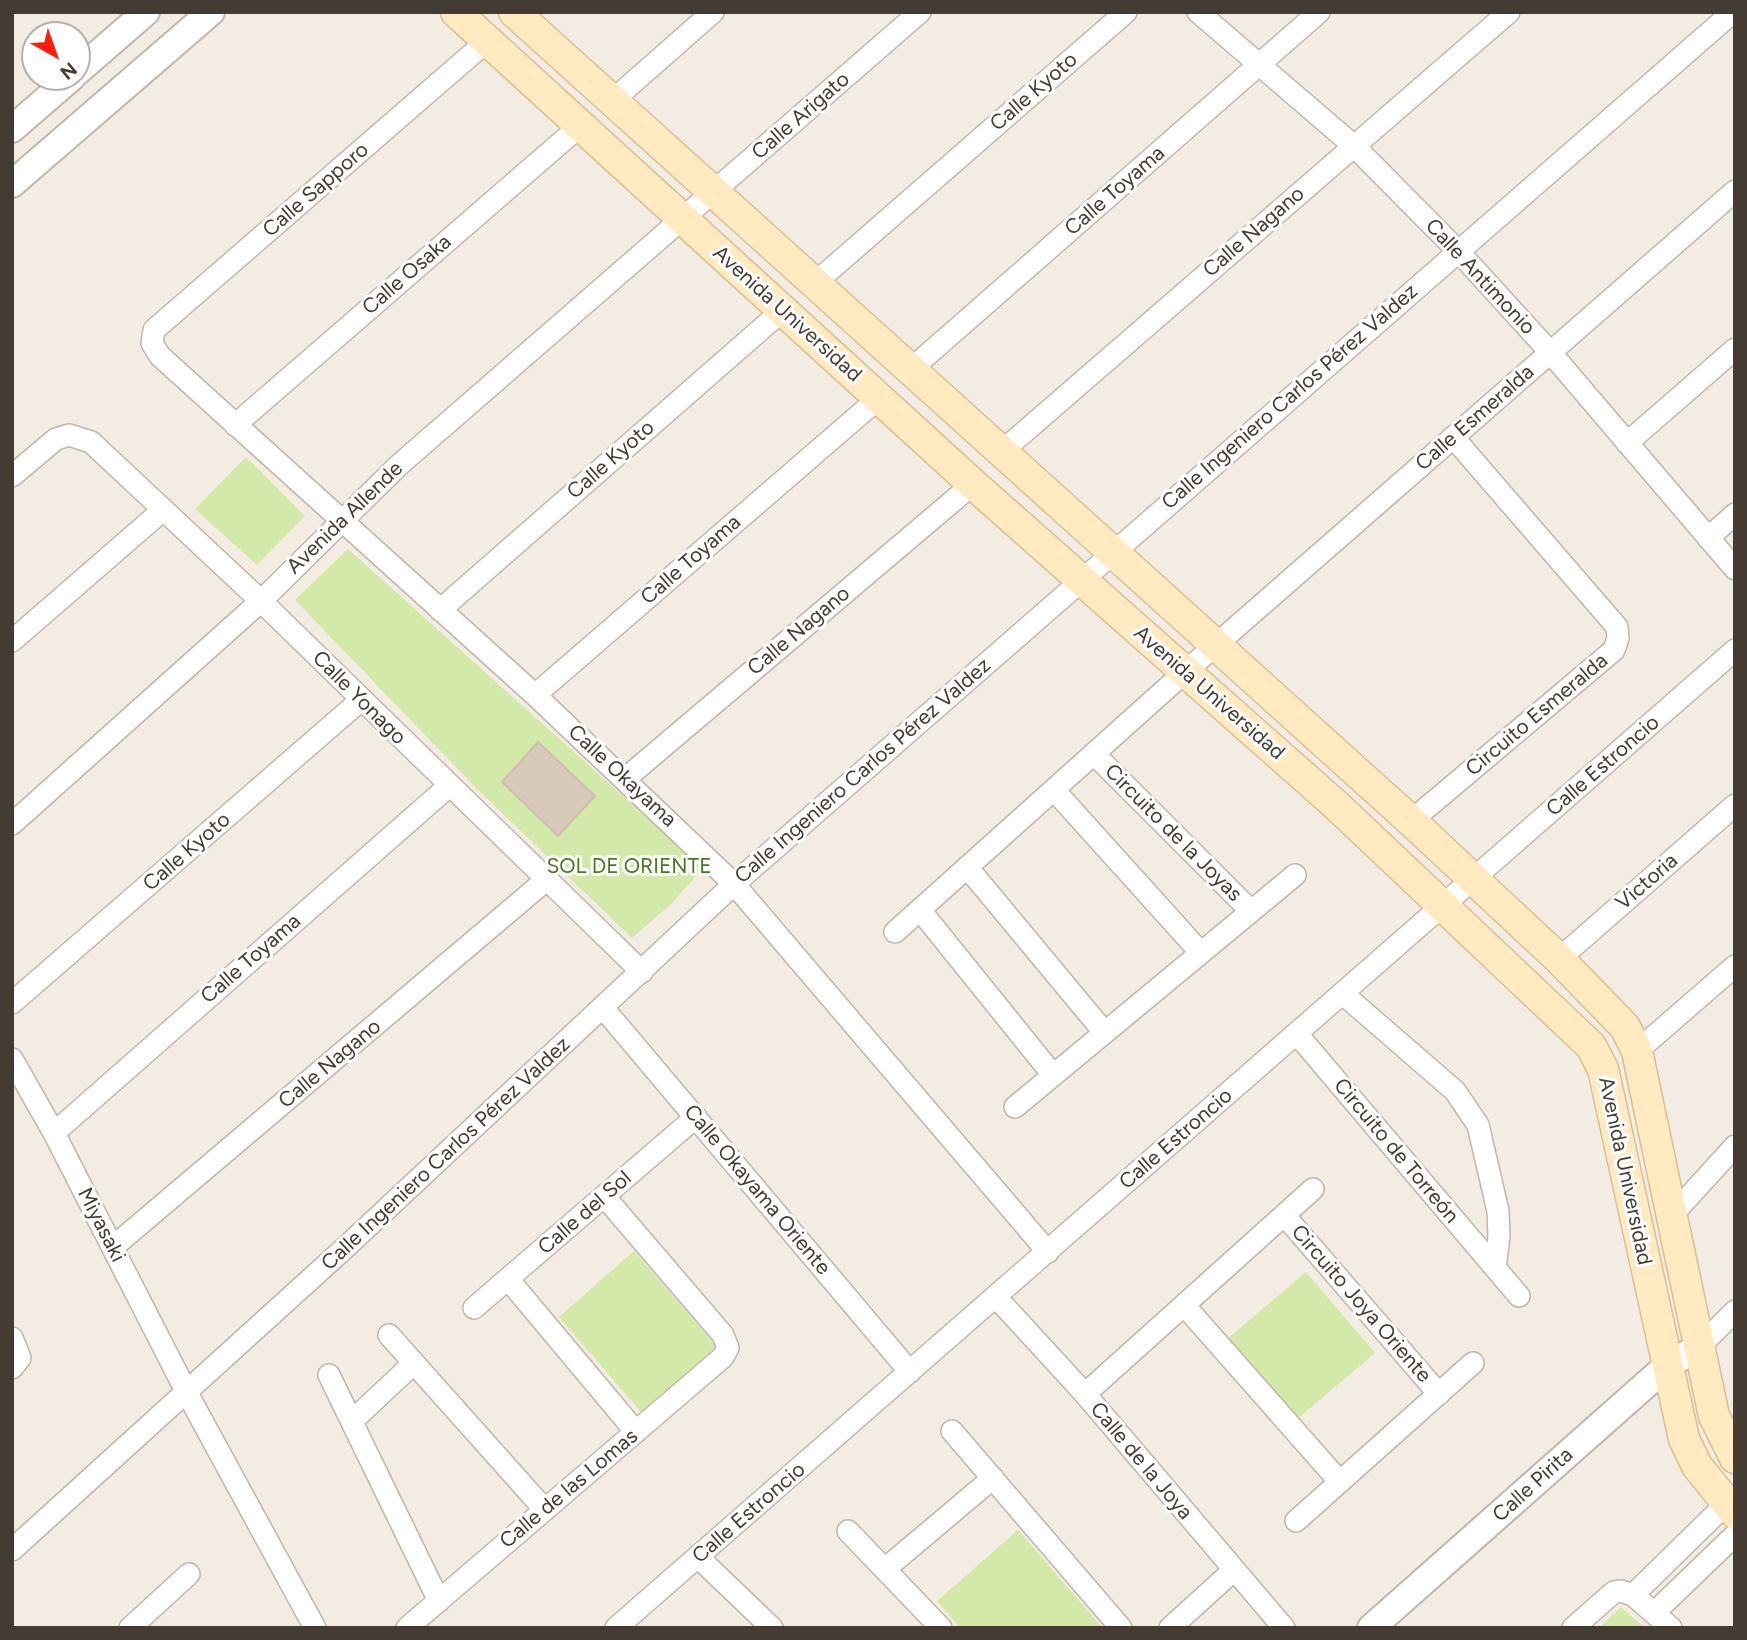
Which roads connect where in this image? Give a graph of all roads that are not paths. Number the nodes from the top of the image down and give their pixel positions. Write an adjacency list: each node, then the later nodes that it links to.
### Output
1 (146, 12): 13 (street)
2 (211, 12): 20 (street)
3 (456, 12): 12 (main road, Avenida Universidad)
4 (713, 12): 16 (street)
5 (920, 12): 22 (street, Calle Arigato)
6 (1126, 12): 25 (street, Calle Kyoto)
7 (1198, 12): 14 (street, Calle Antimonio)
8 (1320, 12): 14 (street, Calle Toyama)
9 (1509, 12): 19 (street, Calle Nagano)
10 (1733, 12): 24 (street, Calle Ingeniero Carlos Pérez Valdez)
11 (516, 13): 16 (main road, Avenida Universidad)
12 (487, 41): 17 (main road, Avenida Universidad); 27 (street, Calle Sapporo)
13 (91, 60)
14 (1259, 65): 19 (street, Calle Antimonio); 30 (street, Calle Toyama)
15 (56, 91): 18 (street)
16 (612, 101): 22 (main road, Avenida Universidad)
17 (580, 125): 23 (main road, Avenida Universidad); 32 (street, Calle Osaka)
18 (12, 129)
19 (1354, 146): 24 (street, Calle Antimonio); 35 (street, Calle Nagano)
20 (12, 184)
21 (1735, 191): 29 (street, Calle Esmeralda)
22 (713, 193): 23 (street, Calle Arigato); 25 (main road, Avenida Universidad)
23 (683, 219): 26 (main road, Avenida Universidad); 40 (street, Avenida Allende)
24 (1458, 251): 29 (street, Calle Antimonio); 42 (street, Calle Ingeniero Carlos Pérez Valdez)
25 (815, 283): 30 (main road, Avenida Universidad)
26 (783, 310): 31 (main road, Avenida Universidad); 46 (street, Calle Kyoto)
27 (152, 343): 32 (street, Calle Okayama)
28 (1735, 349): 34 (street)
29 (1550, 352): 33 (street, Calle Esmeralda); 34 (street, Calle Antimonio)
30 (910, 370): 35 (main road, Avenida Universidad)
31 (879, 398): 37 (main road, Avenida Universidad); 51 (street, Calle Toyama)
32 (235, 425): 40 (street, Calle Okayama)
33 (1453, 437): 48 (street, Calle Esmeralda); 58 (street, Circuito Esmeralda)
34 (1627, 443): 41 (street, Calle Antimonio)
35 (1000, 453): 42 (main road, Avenida Universidad)
36 (12, 476): 38 (street, Calle Yonago)
37 (973, 484): 44 (main road, Avenida Universidad); 54 (street, Calle Nagano)
38 (163, 510): 45 (street, Calle Yonago); 47 (street)
39 (1735, 514): 41 (street)
40 (341, 521): 45 (street, Avenida Allende); 46 (street, Calle Okayama)
41 (1708, 538): 43 (street, Calle Antimonio)
42 (1111, 552): 44 (street, Calle Ingeniero Carlos Pérez Valdez); 48 (main road, Avenida Universidad)
43 (1735, 569)
44 (1080, 580): 50 (main road, Avenida Universidad); 64 (street, Calle Ingeniero Carlos Pérez Valdez)
45 (261, 601): 52 (street, Calle Yonago); 59 (street, Avenida Allende)
46 (440, 610): 51 (street, Calle Okayama)
47 (12, 641)
48 (1215, 646): 50 (street, Circuito de la Joyas); 58 (main road, Avenida Universidad)
49 (1735, 650): 63 (street, Calle Estroncio)
50 (1186, 671): 53 (street, Circuito de la Joyas); 65 (main road, Avenida Universidad)
51 (536, 695): 54 (street, Calle Okayama)
52 (362, 700): 55 (street, Calle Yonago); 74 (street, Calle Kyoto)
53 (1094, 754): 56 (street, Circuito de la Joyas); 67 (street, Circuito de la Joyas)
54 (626, 778): 64 (street, Calle Okayama)
55 (449, 786): 62 (street, Calle Yonago); 83 (street, Calle Toyama)
56 (1054, 790): 60 (street, Circuito de la Joyas); 69 (street)
57 (1735, 806): 70 (street, Victoria)
58 (1411, 821): 63 (main road, Avenida Universidad)
59 (12, 824)
60 (967, 867): 66 (street, Circuito de la Joyas); 76 (street)
61 (1295, 875): 67 (street, Circuito de la Joyas)
62 (546, 880): 72 (street, Calle Yonago); 89 (street, Calle Nagano)
63 (1472, 881): 65 (street, Calle Estroncio); 70 (main road, Avenida Universidad)
64 (734, 884): 72 (street, Calle Ingeniero Carlos Pérez Valdez); 90 (street, Calle Okayama)
65 (1443, 906): 73 (street, Calle Estroncio); 103 (main road, Avenida Universidad)
66 (920, 910): 68 (street, Circuito de la Joyas); 80 (street)
67 (1251, 911): 69 (street, Circuito de la Joyas)
68 (895, 932)
69 (1201, 953): 76 (street, Circuito de la Joyas)
70 (1559, 960): 78 (main road, Avenida Universidad)
71 (1735, 966): 78 (street)
72 (642, 972): 75 (street, Calle Ingeniero Carlos Pérez Valdez)
73 (1343, 994): 77 (street, Calle Estroncio); 91 (street)
74 (12, 1003)
75 (604, 1009): 82 (street, Calle Okayama Oriente); 107 (street, Calle Ingeniero Carlos Pérez Valdez)
76 (1104, 1032): 80 (street, Circuito de la Joyas)
77 (1297, 1034): 90 (street, Calle Estroncio); 91 (street, Circuito de Torreón)
78 (1637, 1051): 87 (main road, Avenida Universidad)
79 (12, 1059): 83 (street, Miyasaki)
80 (1054, 1075): 81 (street, Circuito de la Joyas)
81 (1015, 1107)
82 (696, 1117): 86 (street, Calle del Sol); 105 (street, Calle Okayama Oriente)
83 (54, 1133): 89 (street, Miyasaki)
84 (1735, 1146): 87 (street)
85 (1313, 1189): 88 (street, Circuito Joya Oriente)
86 (604, 1196): 92 (street, Calle del Sol); 112 (street, Calle de las Lomas)
87 (1673, 1214): 100 (main road, Avenida Universidad)
88 (1284, 1215): 95 (street, Circuito Joya Oriente); 109 (street, Circuito Joya Oriente)
89 (113, 1247): 107 (street, Miyasaki)
90 (1048, 1252): 94 (street, Calle Estroncio)
91 (1495, 1268): 93 (street, Circuito de Torreón)
92 (508, 1279): 96 (street, Calle del Sol); 112 (street)
93 (1519, 1296)
94 (996, 1297): 105 (street, Calle Estroncio); 108 (street, Calle de la Joya)
95 (1184, 1304): 108 (street, Circuito Joya Oriente); 115 (street)
96 (474, 1308)
97 (1735, 1311): 100 (street)
98 (389, 1335): 101 (street)
99 (12, 1338): 104 (street)
100 (1699, 1347): 103 (street, Calle Pirita); 113 (main road, Avenida Universidad)
101 (414, 1363): 110 (street); 117 (street)
102 (1473, 1363): 109 (street, Circuito Joya Oriente)
103 (1668, 1365): 116 (main road, Avenida Universidad); 139 (street, Calle Pirita)
104 (12, 1368)
105 (910, 1372): 122 (street, Calle Estroncio)
106 (329, 1375): 110 (street)
107 (187, 1392): 121 (street, Calle Ingeniero Carlos Pérez Valdez); 131 (street, Miyasaki)
108 (1084, 1394): 124 (street, Calle de la Joya)
109 (1439, 1394): 115 (street, Circuito Joya Oriente)
110 (352, 1421): 127 (street)
111 (951, 1431): 114 (street)
112 (636, 1433): 117 (street, Calle de las Lomas)
113 (1735, 1458)
114 (992, 1478): 123 (street); 136 (street)
115 (1339, 1482): 118 (street, Circuito Joya Oriente)
116 (1730, 1509): 126 (street)
117 (545, 1510): 127 (street, Calle de las Lomas)
118 (1296, 1521)
119 (848, 1531): 123 (street)
120 (1735, 1535): 129 (street)
121 (12, 1550)
122 (698, 1557): 133 (street, Calle Estroncio); 134 (street)
123 (885, 1569): 135 (street)
124 (1234, 1570): 137 (street); 138 (street, Calle de la Joya)
125 (189, 1574): 128 (street)
126 (1633, 1595): 129 (street); 140 (street)
127 (439, 1601): 132 (street, Calle de las Lomas)
128 (155, 1619): 130 (street)
129 (1665, 1623)
130 (130, 1628)
131 (315, 1628)
132 (407, 1628)
133 (616, 1628)
134 (772, 1628)
135 (941, 1628)
136 (1121, 1628)
137 (1170, 1628)
138 (1284, 1628)
139 (1371, 1628)
140 (1573, 1628)

